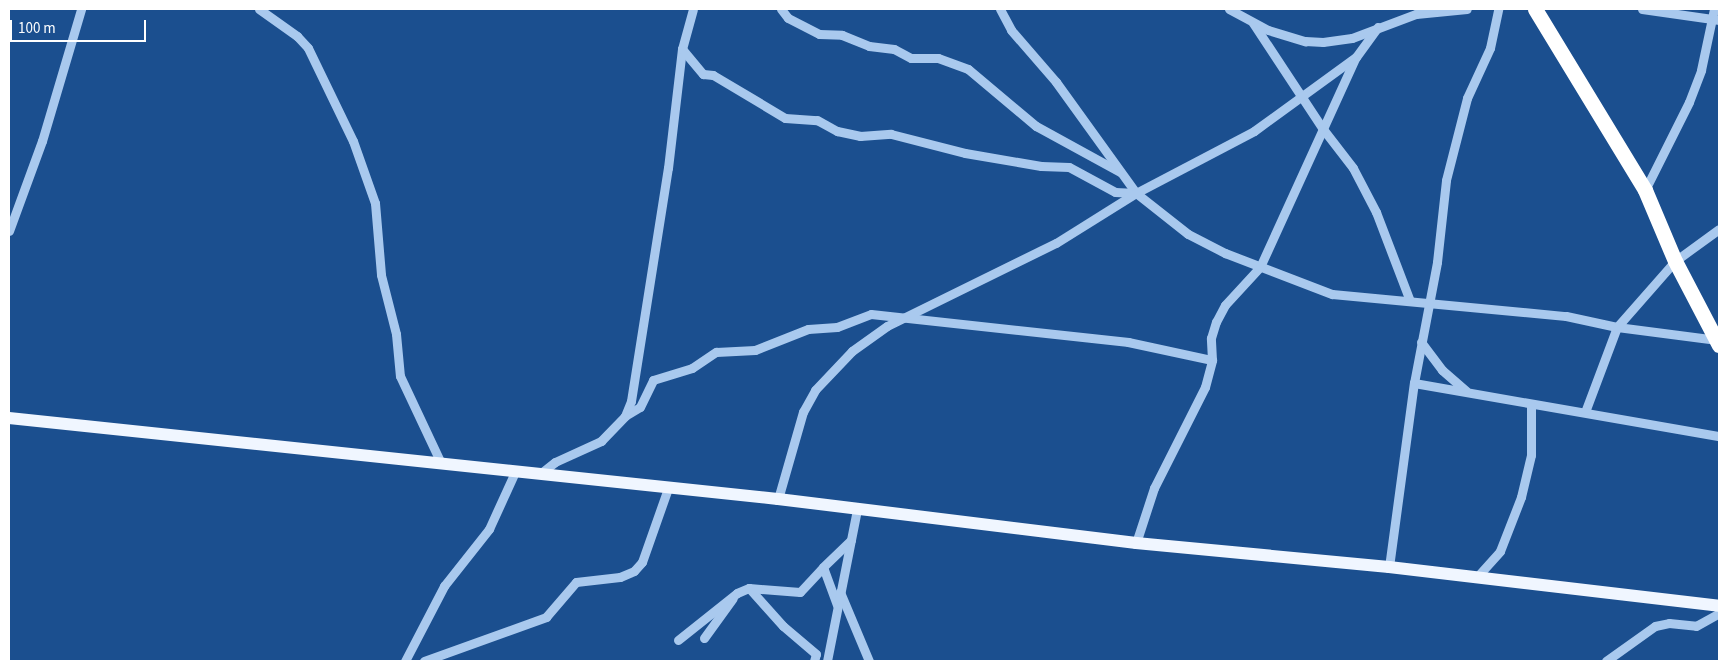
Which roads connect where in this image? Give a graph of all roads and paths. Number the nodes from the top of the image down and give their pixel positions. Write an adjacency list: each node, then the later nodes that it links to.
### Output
1 (80, 9): 23 (street)
2 (259, 9): 40 (street)
3 (692, 9): 15 (street)
4 (781, 9): 19 (street)
5 (1000, 9): 19 (street)
6 (1229, 9): 13 (street)
7 (1467, 9): 14 (street)
8 (1498, 9): 27 (street)
9 (1535, 9): 20 (highway)
10 (1642, 9): 12 (street)
11 (1714, 9): 12 (street)
12 (1717, 20): 20 (street)
13 (1253, 24): 14 (street); 17 (street)
14 (1378, 28): 16 (street)
15 (682, 50): 21 (street); 37 (street)
16 (1356, 57): 17 (street); 18 (street)
17 (1302, 98): 18 (street); 21 (street)
18 (1323, 129): 25 (street); 26 (street)
19 (1123, 173): 21 (street)
20 (1645, 190): 24 (highway)
21 (1136, 192): 25 (street); 28 (street)
22 (1719, 229): 24 (street)
23 (9, 231)
24 (1675, 261): 29 (street); 31 (highway)
25 (1260, 267): 26 (street); 32 (street)
26 (1410, 301): 27 (street)
27 (1430, 304): 29 (street); 30 (street)
28 (899, 320): 32 (street); 37 (street); 44 (street)
29 (1617, 327): 31 (street); 36 (street)
30 (1421, 342): 33 (street); 34 (street)
31 (1718, 342)
32 (1212, 360): 47 (street)
33 (1414, 383): 34 (street); 49 (street)
34 (1468, 393): 35 (street)
35 (1531, 406): 36 (street); 50 (street)
36 (1585, 412): 39 (street)
37 (625, 416): 42 (street)
38 (9, 418): 40 (main road)
39 (1719, 436)
40 (441, 463): 41 (main road)
41 (515, 472): 42 (main road); 59 (street)
42 (541, 474): 43 (main road)
43 (668, 488): 44 (main road); 60 (street)
44 (778, 499): 45 (main road)
45 (858, 510): 46 (street); 47 (main road)
46 (851, 540): 48 (street); 52 (street)
47 (1136, 543): 49 (main road)
48 (823, 567): 51 (street); 54 (street)
49 (1389, 567): 50 (main road)
50 (1476, 578): 55 (main road)
51 (749, 588): 53 (street); 61 (street)
52 (840, 592): 54 (street); 63 (street)
53 (734, 595): 57 (street); 58 (street)
54 (837, 606): 62 (street)
55 (1719, 606)
56 (1719, 613): 64 (street)
57 (704, 638)
58 (678, 640)
59 (405, 661)
60 (424, 661)
61 (814, 661)
62 (827, 661)
63 (869, 661)
64 (1606, 661)

